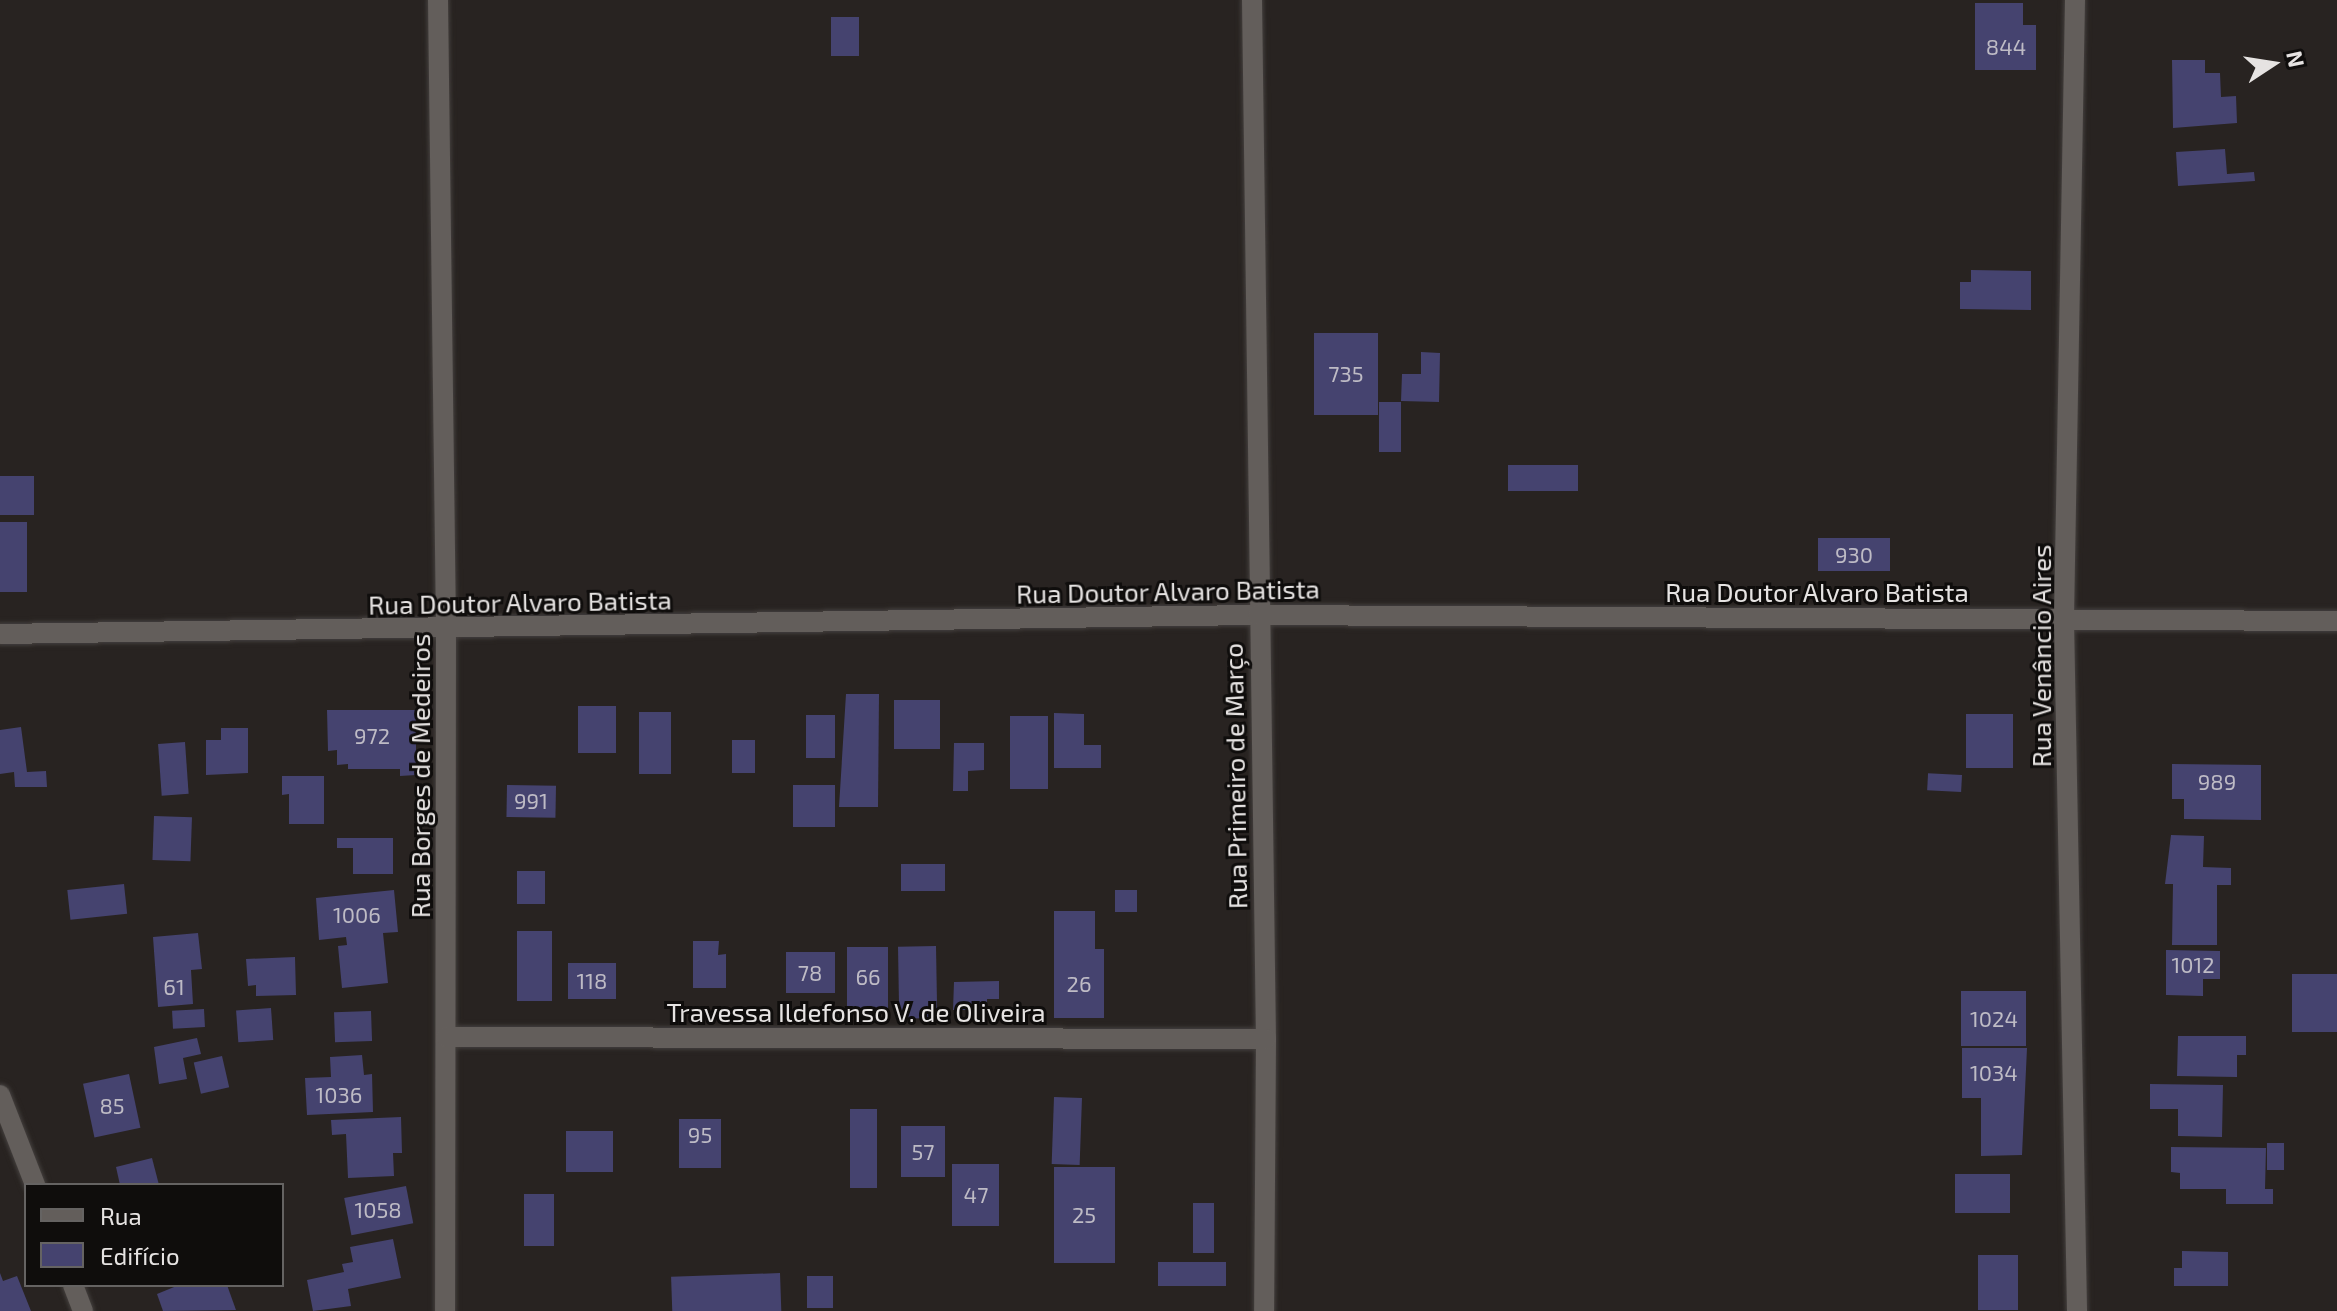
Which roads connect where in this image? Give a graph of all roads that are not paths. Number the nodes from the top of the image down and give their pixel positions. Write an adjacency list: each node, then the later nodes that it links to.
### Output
1 (438, 0): 7 (street, Rua Borges de Medeiros)
2 (1252, 0): 4 (street, Rua Primeiro de Março)
3 (2075, 0): 5 (street, Rua Venâncio Aires)
4 (1258, 615): 5 (street, Rua Doutor Alvaro Batista); 7 (street, Rua Doutor Alvaro Batista); 10 (street, Rua Primeiro de Março)
5 (2064, 620): 6 (street, Rua Doutor Alvaro Batista); 17 (street, Rua Venâncio Aires)
6 (2337, 621)
7 (446, 630): 8 (street, Rua Doutor Alvaro Batista); 9 (street, Rua Borges de Medeiros)
8 (0, 634)
9 (446, 1037): 10 (street, Travessa Ildefonso V. de Oliveira); 15 (street, Rua Borges de Medeiros)
10 (1266, 1039): 16 (street, Rua Primeiro de Março)
11 (0, 1095): 12 (street)
12 (34, 1183)
13 (74, 1287): 14 (street)
14 (83, 1311)
15 (445, 1311)
16 (1264, 1311)
17 (2077, 1311)

